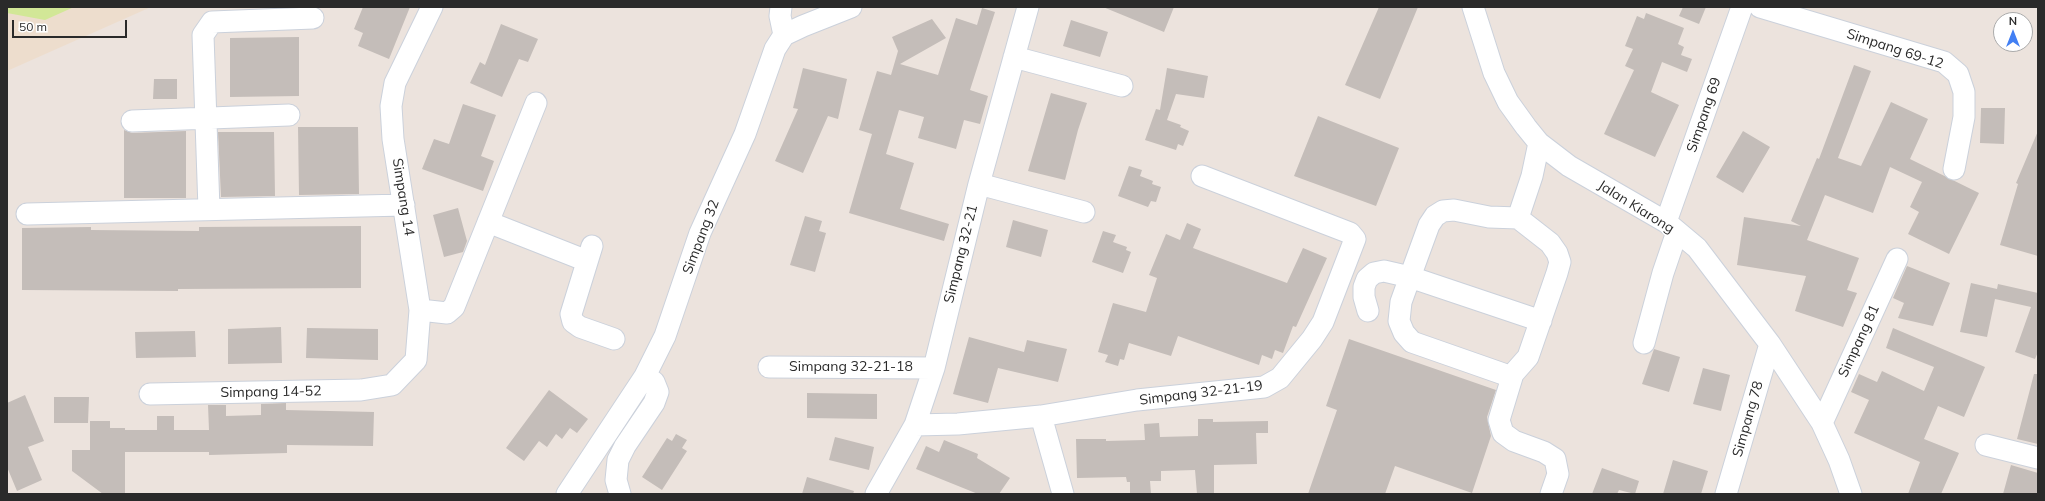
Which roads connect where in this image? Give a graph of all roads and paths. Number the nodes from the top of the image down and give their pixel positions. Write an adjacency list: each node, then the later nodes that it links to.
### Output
1 (432, 7): 21 (street, Simpang 14)
2 (781, 7): 10 (street)
3 (851, 7): 10 (street)
4 (1028, 7): 11 (street, Simpang 32-21)
5 (1473, 7): 17 (street, Jalan Kiarong)
6 (1742, 7): 27 (street, Simpang 69)
7 (1760, 7): 18 (street, Simpang 69-12)
8 (222, 14): 9 (street); 15 (street)
9 (313, 18)
10 (784, 35): 38 (street, Simpang 32)
11 (1014, 56): 12 (street); 20 (street, Simpang 32-21)
12 (1122, 86)
13 (536, 103): 26 (street)
14 (289, 115): 15 (street)
15 (206, 118): 16 (street); 22 (street)
16 (132, 121)
17 (1539, 143): 25 (street); 27 (street, Jalan Kiarong)
18 (1954, 169)
19 (1202, 176): 42 (street, Simpang 32-21-19)
20 (979, 184): 23 (street); 37 (street, Simpang 32-21)
21 (404, 204): 22 (street); 30 (street, Simpang 14)
22 (209, 209): 24 (street)
23 (1084, 212)
24 (27, 214)
25 (1518, 218): 29 (street); 32 (street)
26 (488, 222): 30 (street); 33 (street)
27 (1671, 227): 34 (street); 35 (street, Jalan Kiarong)
28 (1897, 259): 43 (street, Simpang 81)
29 (1410, 277): 31 (street); 32 (street); 39 (street)
30 (420, 310): 40 (street, Simpang 14)
31 (1368, 312)
32 (1541, 321): 39 (street)
33 (614, 339)
34 (1644, 343)
35 (1770, 344): 43 (street, Jalan Kiarong); 52 (street, Simpang 78)
36 (769, 367): 37 (street, Simpang 32-21-18)
37 (934, 368): 44 (street, Simpang 32-21)
38 (645, 376): 47 (street, Simpang 32); 48 (street)
39 (1512, 377): 51 (street)
40 (392, 385): 41 (street, Simpang 14-52)
41 (150, 394)
42 (1041, 416): 44 (street, Simpang 32-21-19); 50 (street)
43 (1822, 423): 53 (street, Jalan Kiarong)
44 (915, 425): 49 (street, Simpang 32-21)
45 (1986, 445): 46 (street)
46 (2038, 458)
47 (567, 494)
48 (620, 494)
49 (876, 494)
50 (1063, 494)
51 (1552, 494)
52 (1726, 494)
53 (1851, 494)

